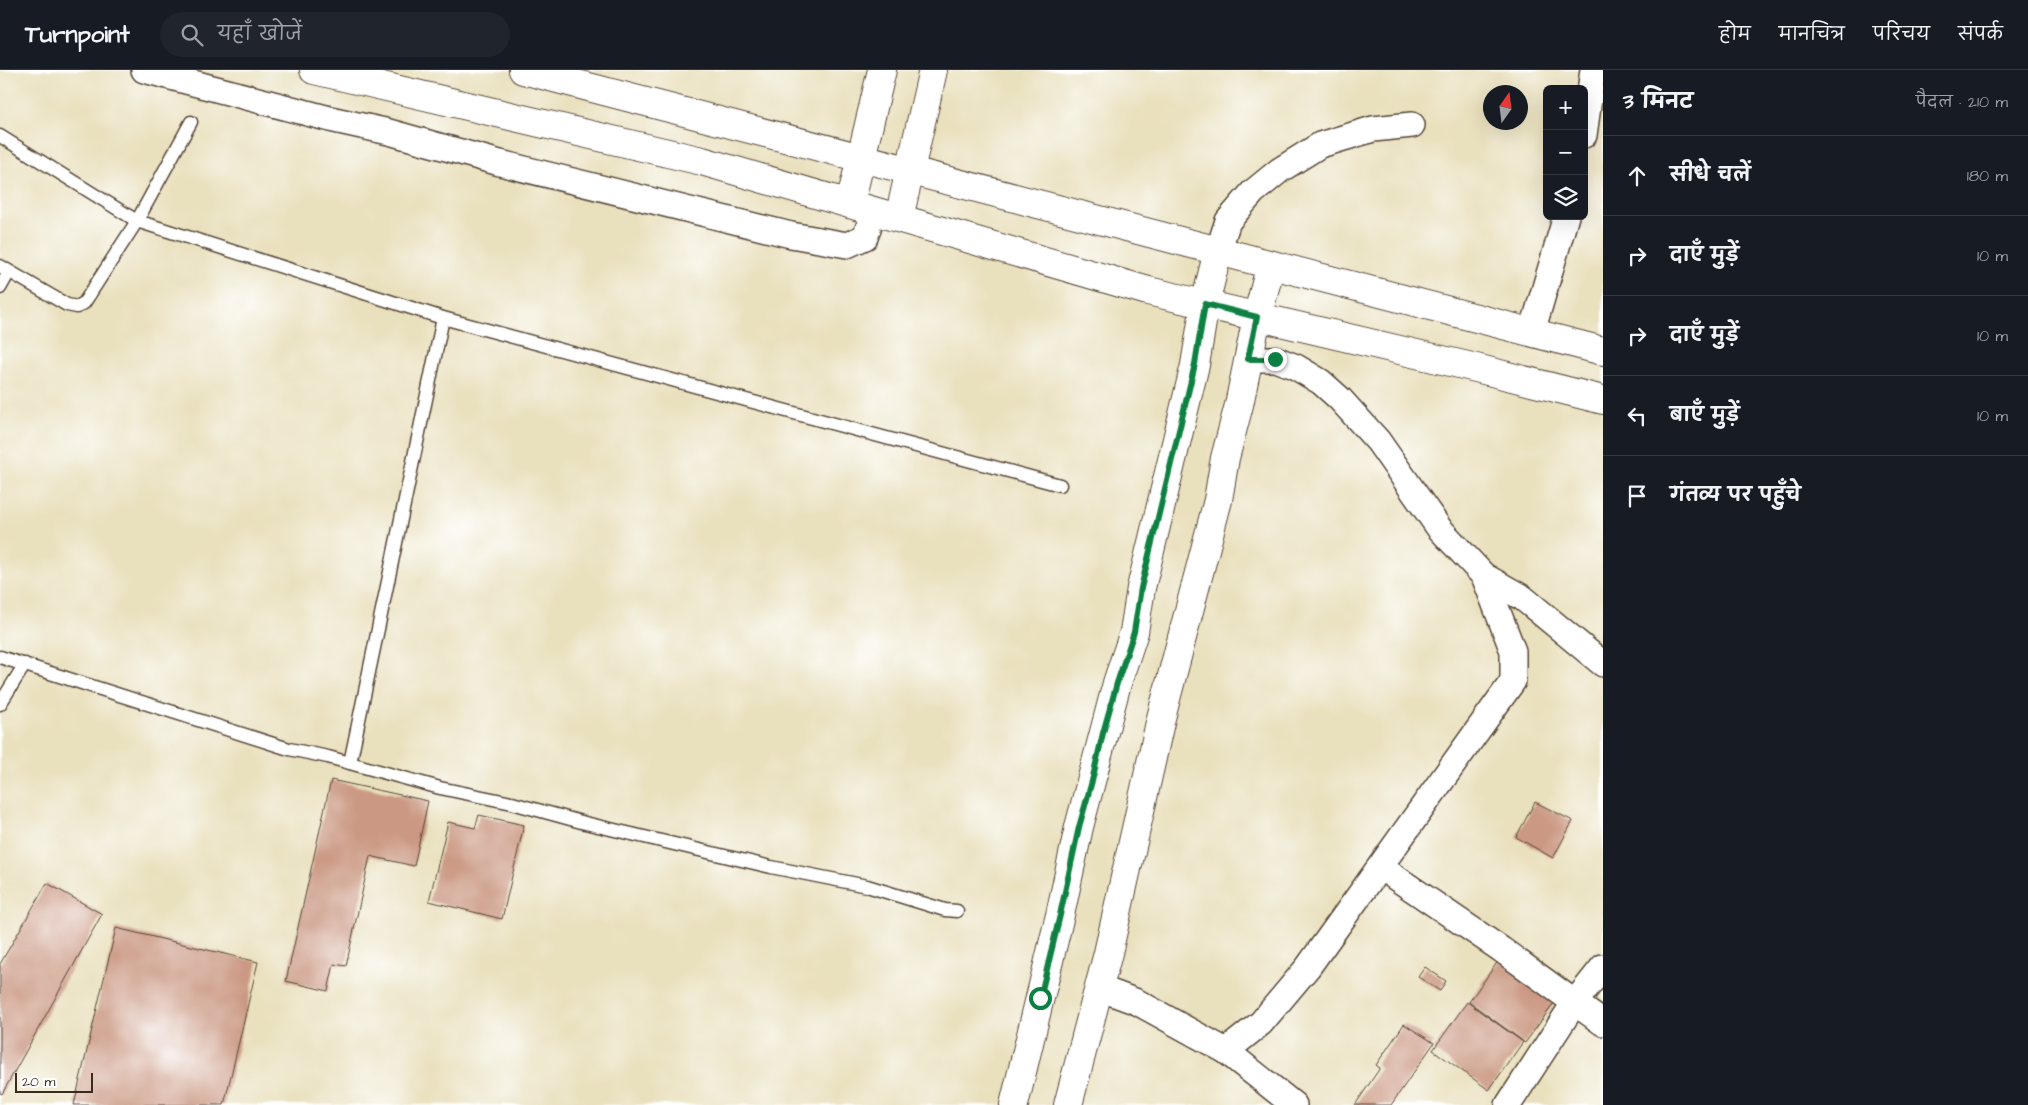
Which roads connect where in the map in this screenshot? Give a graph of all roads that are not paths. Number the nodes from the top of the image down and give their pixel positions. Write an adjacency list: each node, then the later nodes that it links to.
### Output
1 (144, 70): 17 (street)
2 (314, 70): 13 (street)
3 (524, 70): 11 (street)
4 (882, 70): 11 (street)
5 (933, 70): 12 (street)
6 (1594, 70): 9 (street)
7 (192, 122): 16 (lane)
8 (1412, 125): 18 (street)
9 (1585, 130)
10 (0, 136): 16 (lane)
11 (862, 158): 12 (street); 13 (street)
12 (910, 171): 14 (street); 18 (street)
13 (850, 204): 14 (street); 17 (street)
14 (899, 218): 17 (street); 22 (street)
15 (1565, 220): 25 (street)
16 (137, 221): 20 (lane); 24 (lane)
17 (868, 229)
18 (1218, 251): 19 (street); 22 (street)
19 (1271, 265): 23 (street); 25 (street)
20 (5, 269): 21 (lane)
21 (0, 288)
22 (1205, 304): 23 (street); 43 (street)
23 (1257, 317): 27 (street); 28 (street)
24 (443, 318): 29 (lane); 35 (lane)
25 (1532, 332): 26 (street)
26 (1603, 351)
27 (1248, 359): 30 (street); 39 (street)
28 (1603, 400)
29 (1060, 485)
30 (1484, 576): 33 (street); 36 (street)
31 (0, 657): 32 (lane)
32 (25, 664): 34 (lane); 35 (lane)
33 (1603, 664)
34 (0, 704)
35 (350, 763): 37 (lane)
36 (1380, 867): 40 (street); 42 (street)
37 (958, 911)
38 (1603, 967): 40 (street)
39 (1099, 988): 42 (street); 44 (street)
40 (1575, 1002): 41 (street); 46 (street)
41 (1603, 1023)
42 (1226, 1051): 45 (street)
43 (1014, 1105)
44 (1068, 1105)
45 (1294, 1105)
46 (1508, 1105)

